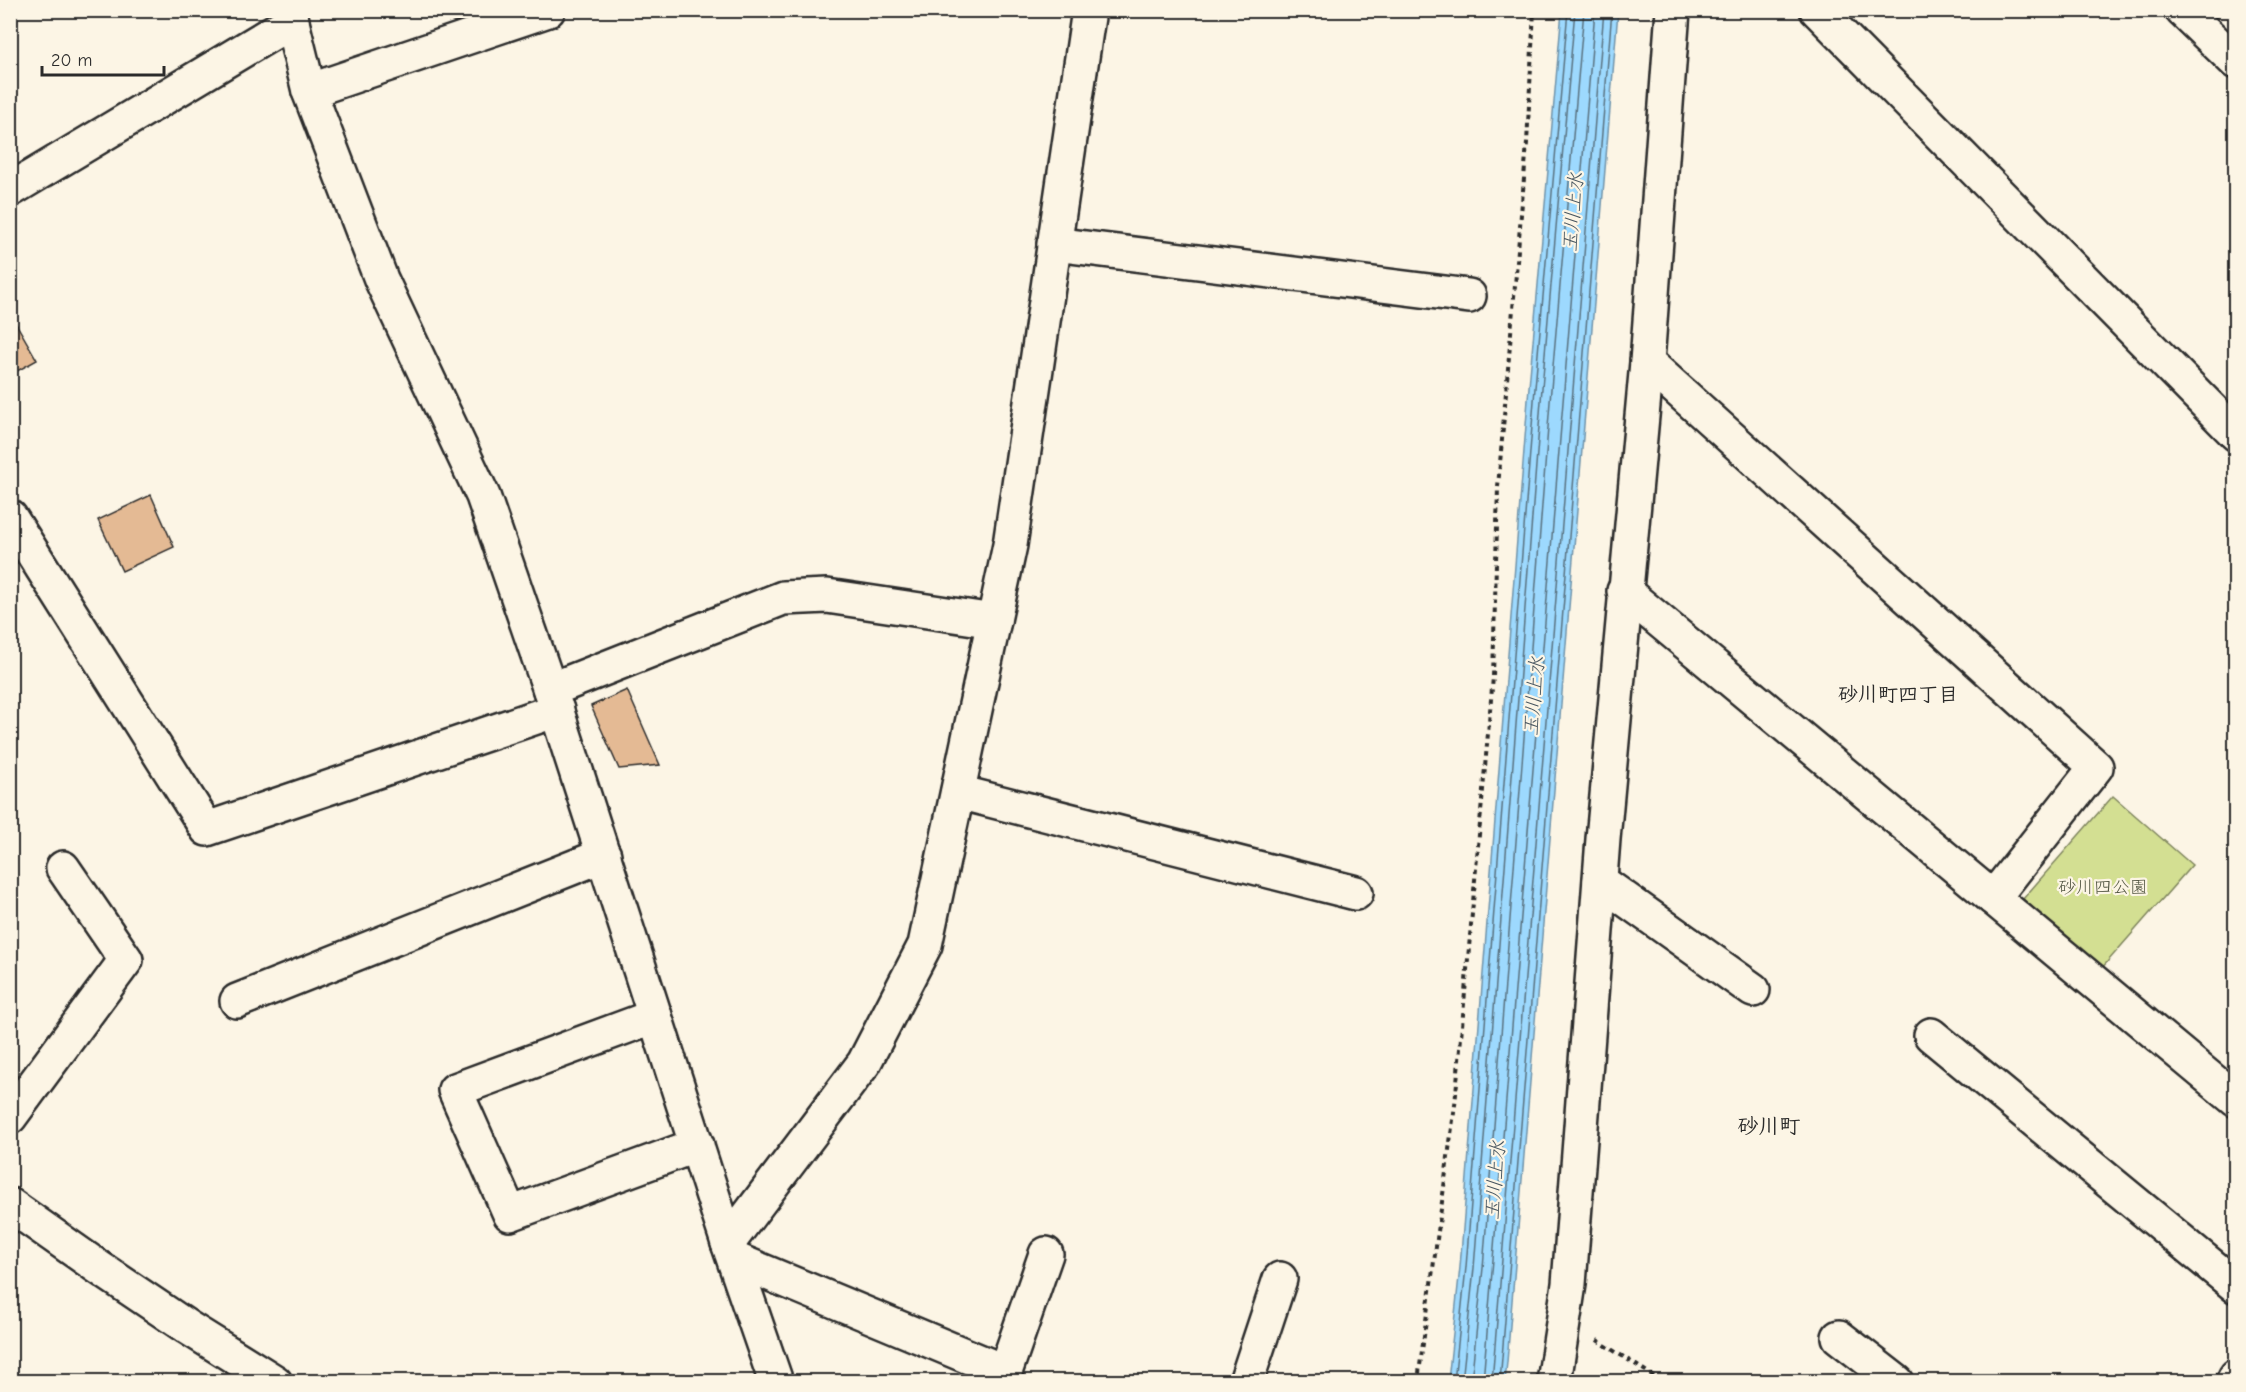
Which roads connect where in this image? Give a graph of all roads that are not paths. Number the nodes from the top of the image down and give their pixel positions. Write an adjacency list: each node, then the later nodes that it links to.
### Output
1 (548, 10): 8 (street)
2 (1089, 10): 10 (street)
3 (1673, 10): 12 (street)
4 (1817, 10): 13 (street)
5 (2182, 10): 7 (street)
6 (290, 16): 8 (street); 9 (street)
7 (2235, 62)
8 (309, 91): 17 (street)
9 (10, 190)
10 (1054, 244): 11 (street); 16 (street)
11 (1469, 296)
12 (1647, 362): 15 (street); 23 (street)
13 (2235, 434)
14 (10, 517): 17 (street)
15 (1624, 591): 21 (street); 23 (street)
16 (994, 621): 17 (street); 18 (street)
17 (553, 700): 19 (street)
18 (958, 792): 22 (street); 32 (street)
19 (604, 855): 25 (street); 26 (street)
20 (63, 868): 29 (street)
21 (1600, 881): 24 (street); 42 (street)
22 (1356, 892)
23 (1993, 898): 28 (street)
24 (1753, 990)
25 (237, 1001)
26 (655, 1016): 30 (street); 30 (street)
27 (1931, 1035): 35 (street)
28 (2235, 1100)
29 (10, 1117)
30 (697, 1145): 32 (street)
31 (10, 1205): 39 (street)
32 (731, 1251): 38 (street); 40 (street)
33 (1046, 1254): 38 (street)
34 (1280, 1279): 41 (street)
35 (2235, 1286)
36 (1839, 1337): 43 (street)
37 (2235, 1376): 44 (street)
38 (1014, 1377)
39 (275, 1382)
40 (776, 1382)
41 (1246, 1382)
42 (1554, 1382)
43 (1897, 1382)
44 (2233, 1382)

